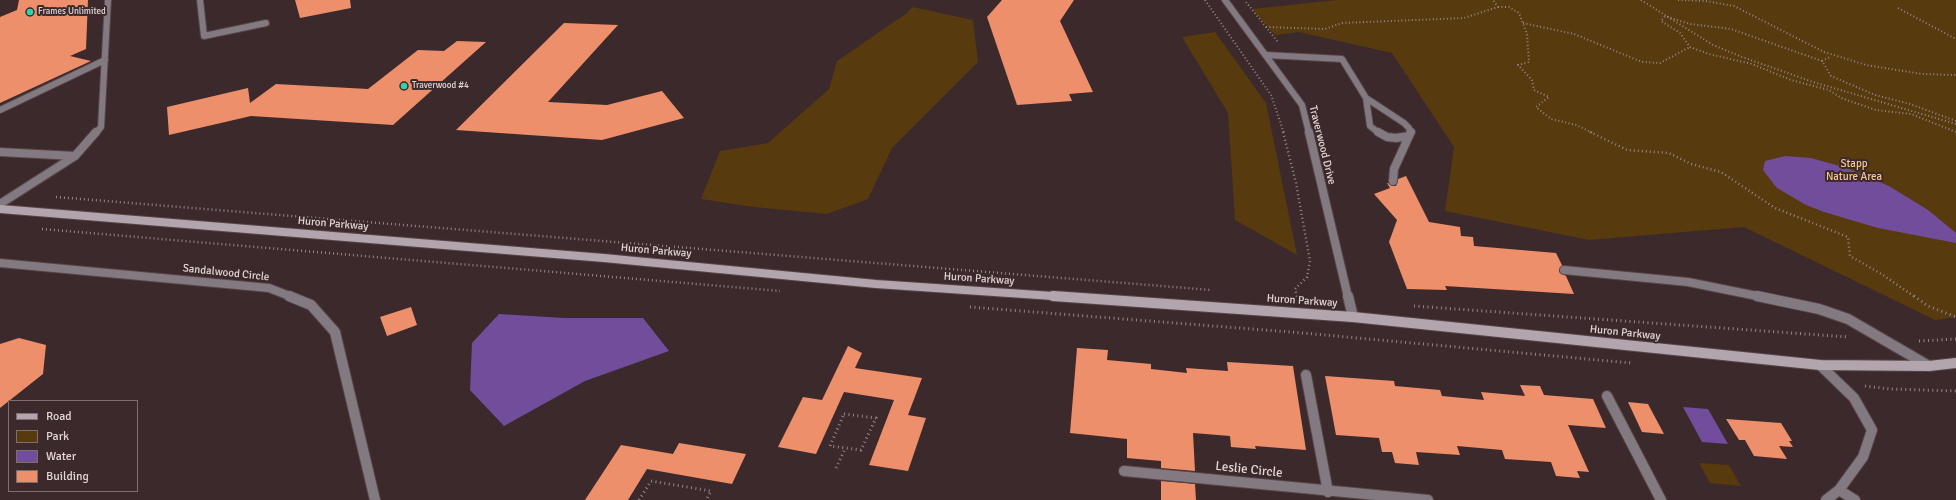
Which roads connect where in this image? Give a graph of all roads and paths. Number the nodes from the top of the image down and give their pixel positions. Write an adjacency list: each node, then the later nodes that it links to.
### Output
1 (108, 0): 20 (street)
2 (200, 0): 12 (street)
3 (1205, 0): 38 (path)
4 (1225, 0): 18 (street, Traverwood Drive)
5 (1244, 0): 14 (path)
6 (1493, 0): 9 (path)
7 (1641, 0): 11 (path)
8 (1678, 0): 22 (path)
9 (1498, 7): 13 (path); 14 (path)
10 (1898, 8): 15 (path)
11 (1665, 16): 17 (path); 21 (path); 25 (path)
12 (266, 23)
13 (1522, 23): 17 (path); 42 (path)
14 (1266, 27): 16 (path)
15 (1956, 39)
16 (1280, 44)
17 (1690, 47): 26 (path)
18 (1266, 55): 23 (street); 41 (street, Traverwood Drive)
19 (1830, 57): 21 (path)
20 (105, 60): 24 (street); 29 (street)
21 (1822, 61): 25 (path)
22 (1956, 75)
23 (1366, 98): 27 (street); 27 (street)
24 (0, 110)
25 (1956, 122)
26 (1956, 132)
27 (1409, 136): 30 (street)
28 (0, 152): 29 (street)
29 (74, 156): 32 (street)
30 (1393, 181)
31 (55, 197): 36 (path)
32 (0, 204)
33 (0, 208): 41 (street, Huron Parkway)
34 (0, 263): 59 (street, Sandalwood Circle)
35 (1564, 270): 48 (street)
36 (1219, 290)
37 (1289, 296): 38 (path)
38 (1297, 297): 39 (path)
39 (1303, 297)
40 (1410, 305): 43 (path)
41 (1353, 317): 47 (street, Huron Parkway)
42 (1956, 317)
43 (1856, 338)
44 (1956, 339): 45 (path)
45 (1913, 341)
46 (1956, 363): 48 (street, Huron Parkway)
47 (1820, 365): 48 (street, Huron Parkway); 56 (street)
48 (1929, 366)
49 (1306, 375): 57 (street)
50 (1867, 386): 51 (path)
51 (1956, 391)
52 (1607, 396): 63 (street)
53 (845, 449): 53 (path); 54 (path)
54 (836, 468)
55 (1124, 472): 57 (street, Leslie Circle)
56 (1839, 490): 64 (street); 65 (street)
57 (1328, 492): 58 (street, Leslie Circle)
58 (1371, 498): 62 (street, Leslie Circle)
59 (375, 500)
60 (639, 500): 61 (path)
61 (706, 500)
62 (1428, 500)
63 (1661, 500)
64 (1826, 500)
65 (1855, 500)

